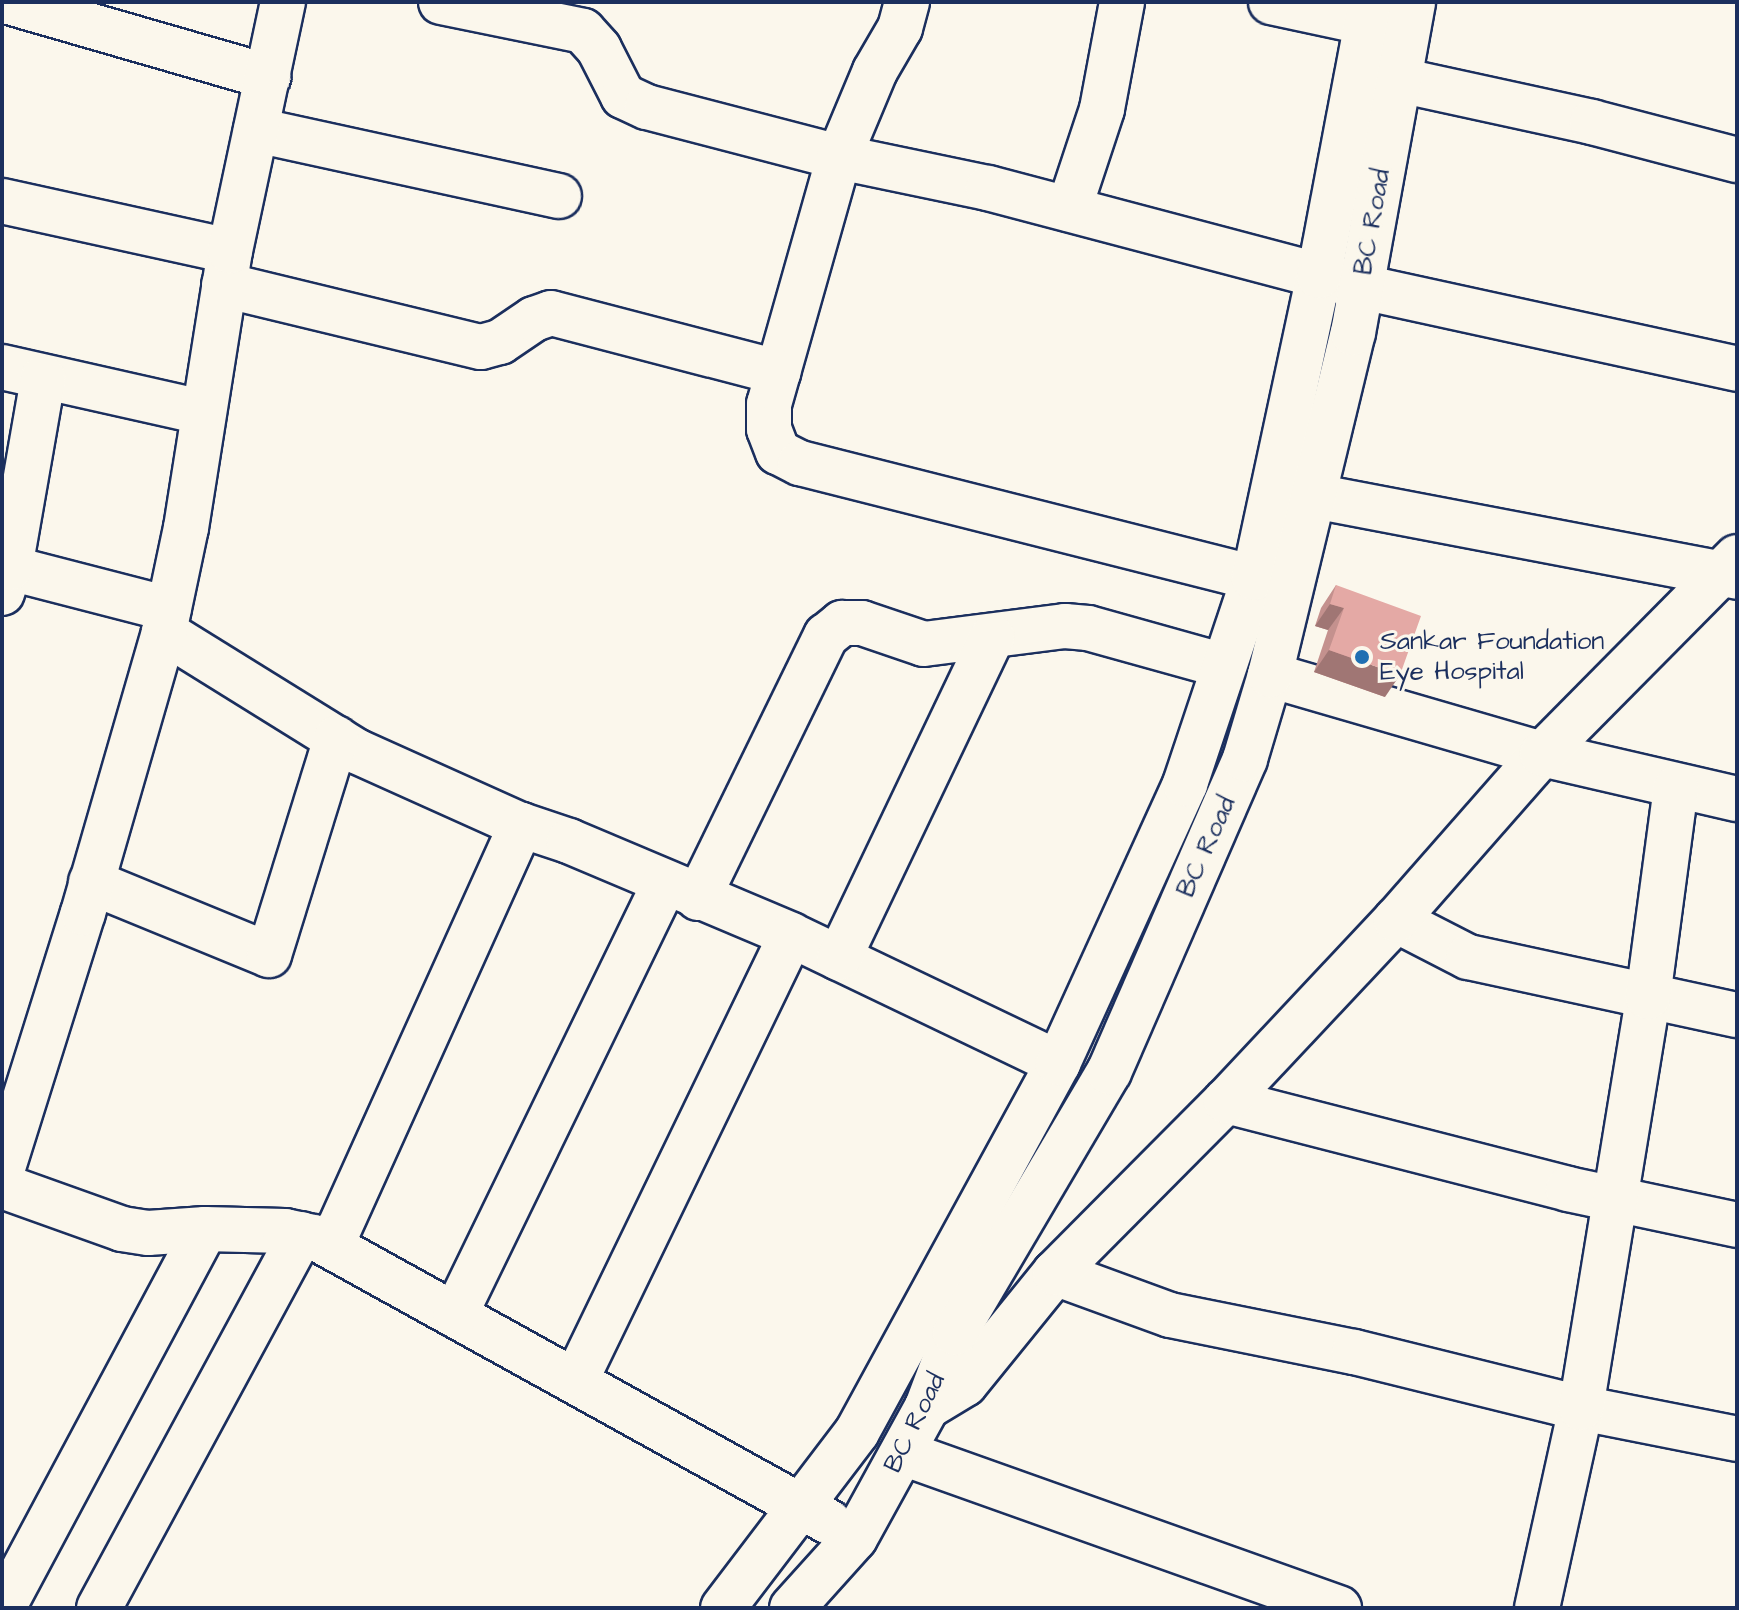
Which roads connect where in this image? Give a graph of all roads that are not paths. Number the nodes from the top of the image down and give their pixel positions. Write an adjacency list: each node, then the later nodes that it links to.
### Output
1 (9, 2): 8 (street)
2 (283, 2): 8 (street)
3 (441, 2): 11 (street)
4 (907, 2): 11 (street)
5 (1122, 2): 15 (street)
6 (1271, 2): 7 (street)
7 (1390, 14): 9 (street, BC Road); 17 (street, BC Road)
8 (268, 77): 10 (street)
9 (1399, 80): 12 (street); 18 (street, BC Road)
10 (256, 130): 13 (street); 16 (street)
11 (839, 157): 15 (street); 21 (street)
12 (1737, 160)
13 (559, 196)
14 (2, 201): 16 (street)
15 (1069, 209): 17 (street)
16 (227, 268): 21 (street); 23 (street)
17 (1319, 276): 18 (street); 26 (street, BC Road)
18 (1362, 287): 20 (street); 24 (street, BC Road)
19 (2, 367): 22 (street)
20 (1737, 369)
21 (778, 372): 26 (street)
22 (43, 378): 23 (street); 27 (street)
23 (202, 412): 28 (street)
24 (1314, 496): 25 (street); 31 (street, BC Road)
25 (1732, 569): 33 (street)
26 (1254, 578): 30 (street, BC Road)
27 (6, 581): 28 (street)
28 (166, 620): 32 (street); 37 (street)
29 (992, 637): 30 (street); 38 (street); 41 (street)
30 (1224, 666): 44 (street, BC Road)
31 (1270, 675): 33 (street); 52 (street, BC Road)
32 (336, 738): 36 (street); 37 (street)
33 (1542, 754): 34 (street); 39 (street)
34 (1676, 788): 35 (street); 42 (street)
35 (1737, 799)
36 (521, 825): 38 (street); 53 (street)
37 (91, 882): 46 (street)
38 (681, 891): 40 (street); 55 (street)
39 (1396, 920): 42 (street); 45 (street)
40 (791, 935): 41 (street); 56 (street)
41 (839, 958): 44 (street)
42 (1648, 997): 43 (street); 48 (street)
43 (1737, 1015)
44 (1058, 1063): 49 (street, BC Road)
45 (1226, 1101): 48 (street); 54 (street)
46 (2, 1171)
47 (2, 1186): 51 (street)
48 (1615, 1199): 50 (street); 58 (street)
49 (977, 1213): 52 (street); 61 (street, BC Road)
50 (1737, 1225)
51 (205, 1229): 53 (street); 63 (street)
52 (1016, 1231): 54 (street); 57 (street, BC Road)
53 (317, 1239): 55 (street); 64 (street)
54 (1061, 1267): 57 (street); 58 (street)
55 (455, 1315): 56 (street)
56 (576, 1380): 61 (street)
57 (927, 1407): 60 (street, BC Road)
58 (1581, 1408): 59 (street); 68 (street)
59 (1737, 1439)
60 (903, 1453): 62 (street, BC Road); 67 (street)
61 (804, 1505): 62 (street); 65 (street, BC Road)
62 (855, 1538): 66 (street, BC Road)
63 (3, 1608)
64 (99, 1608)
65 (723, 1608)
66 (792, 1608)
67 (1339, 1608)
68 (1537, 1608)

